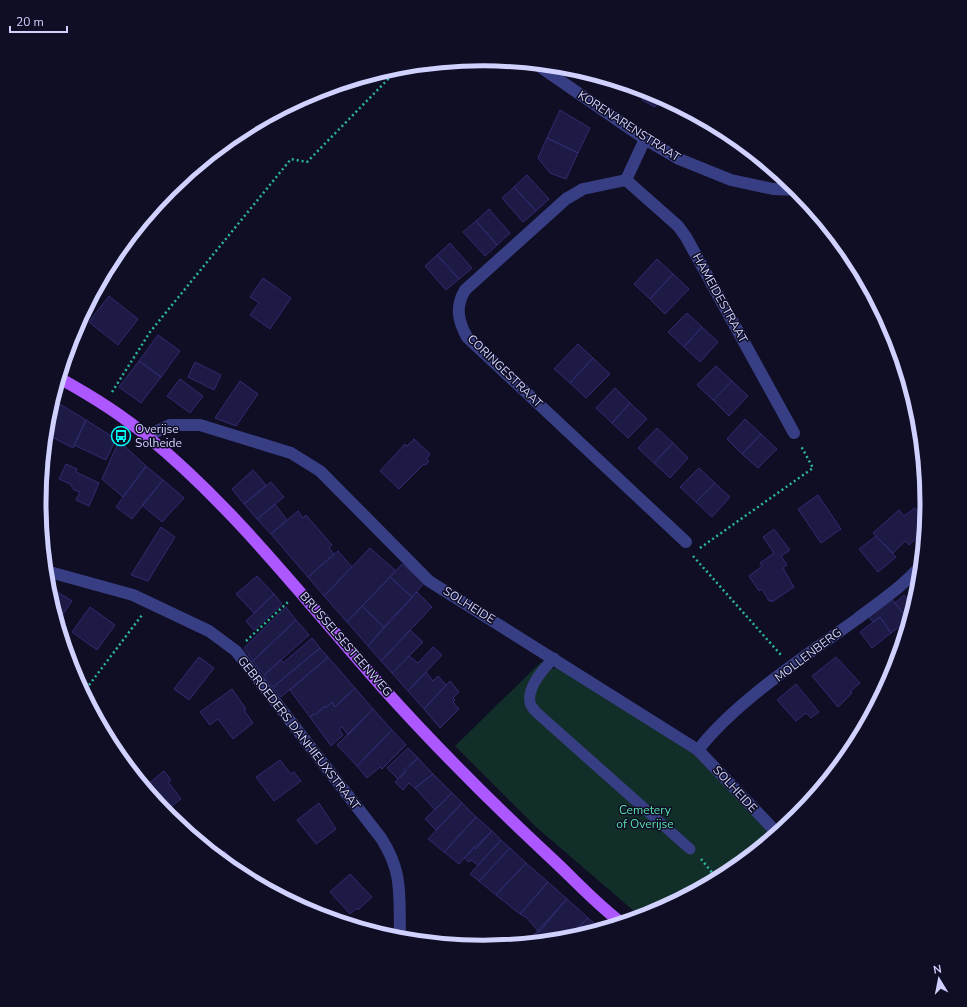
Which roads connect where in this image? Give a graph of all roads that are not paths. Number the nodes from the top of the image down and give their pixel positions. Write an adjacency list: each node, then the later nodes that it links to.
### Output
1 (546, 71): 2 (street, KORENARENSTRAAT)
2 (645, 139): 3 (street); 4 (street, KORENARENSTRAAT)
3 (626, 180): 6 (street, HAMEIDESTRAAT); 8 (street, CORINGESTRAAT)
4 (788, 190)
5 (64, 381): 7 (main road, BRUSSELSESTEENWEG)
6 (794, 433)
7 (147, 436): 11 (street, SOLHEIDE); 15 (main road, BRUSSELSESTEENWEG)
8 (686, 542)
9 (916, 571): 12 (street, MOLLENBERG)
10 (52, 573): 16 (street, GEBROEDERS DANHIEUXSTRAAT)
11 (554, 658): 12 (street, SOLHEIDE); 14 (lane)
12 (698, 750): 13 (street, SOLHEIDE)
13 (774, 830)
14 (690, 849)
15 (618, 920)
16 (400, 933)

